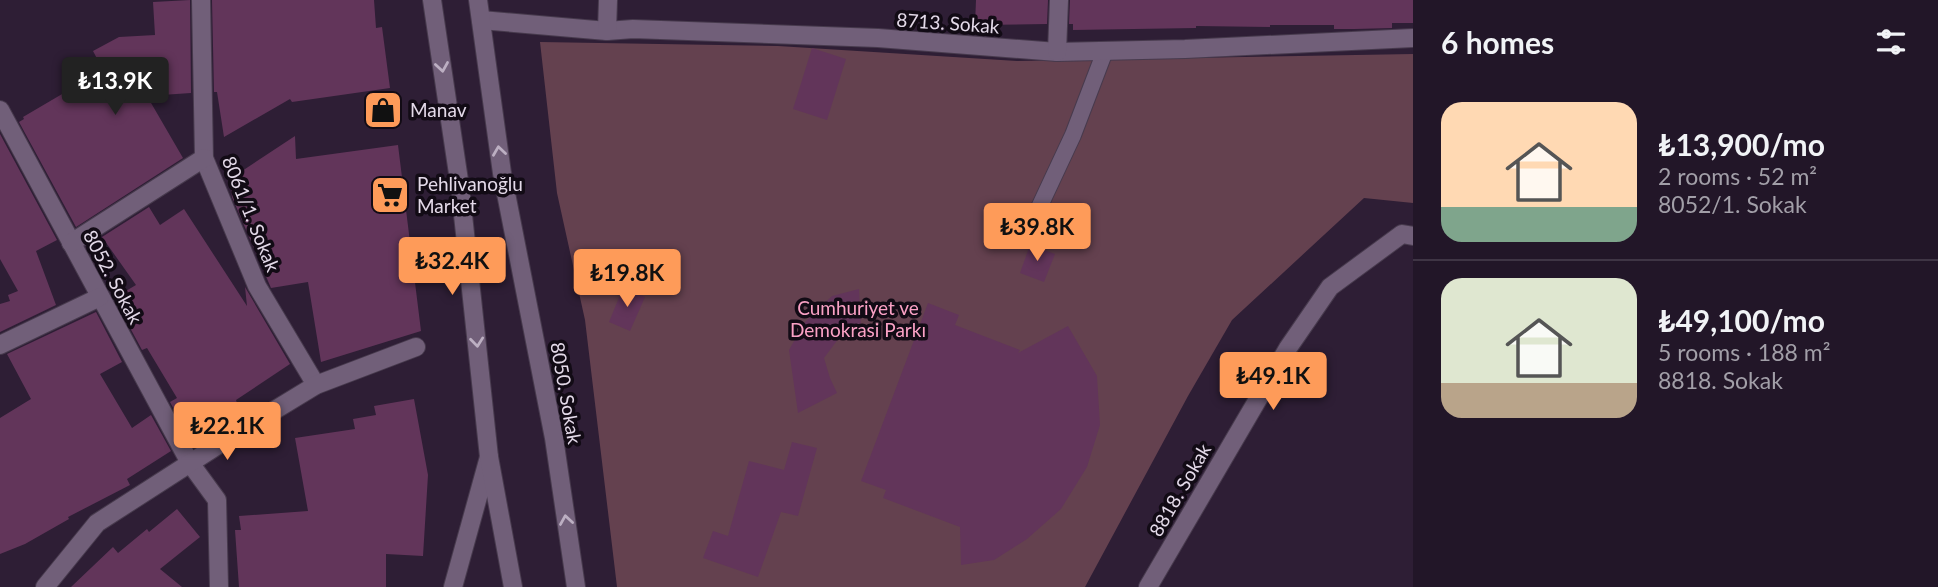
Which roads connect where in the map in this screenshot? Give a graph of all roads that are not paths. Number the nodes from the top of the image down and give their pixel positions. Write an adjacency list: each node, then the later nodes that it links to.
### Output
1 (201, 0): 12 (street, 8061/1. Sokak)
2 (432, 0): 21 (street, one-way to 21)
3 (478, 0): 6 (street, 8050. Sokak)
4 (608, 0): 7 (street)
5 (1059, 0): 10 (street)
6 (481, 20): 7 (street, 8713. Sokak); 27 (street, 8050. Sokak, one-way to 6)
7 (607, 31): 10 (street, 8713. Sokak)
8 (1413, 38): 9 (street, 8713. Sokak)
9 (1105, 51): 10 (street, 8713. Sokak); 13 (lane)
10 (1057, 52)
11 (0, 110): 15 (street, 8052. Sokak)
12 (204, 158): 15 (street); 20 (street, 8061/1. Sokak)
13 (1030, 227)
14 (1408, 235): 16 (street); 28 (street, 8818. Sokak)
15 (71, 243): 17 (street, 8052. Sokak)
16 (1413, 250)
17 (100, 298): 18 (street); 22 (street, 8052. Sokak)
18 (0, 345)
19 (416, 347): 20 (street)
20 (316, 385): 22 (street)
21 (489, 457): 25 (street); 26 (street)
22 (190, 463): 23 (street); 24 (street, 8052. Sokak)
23 (45, 587)
24 (219, 587)
25 (453, 587)
26 (513, 587)
27 (576, 587)
28 (1148, 587)

